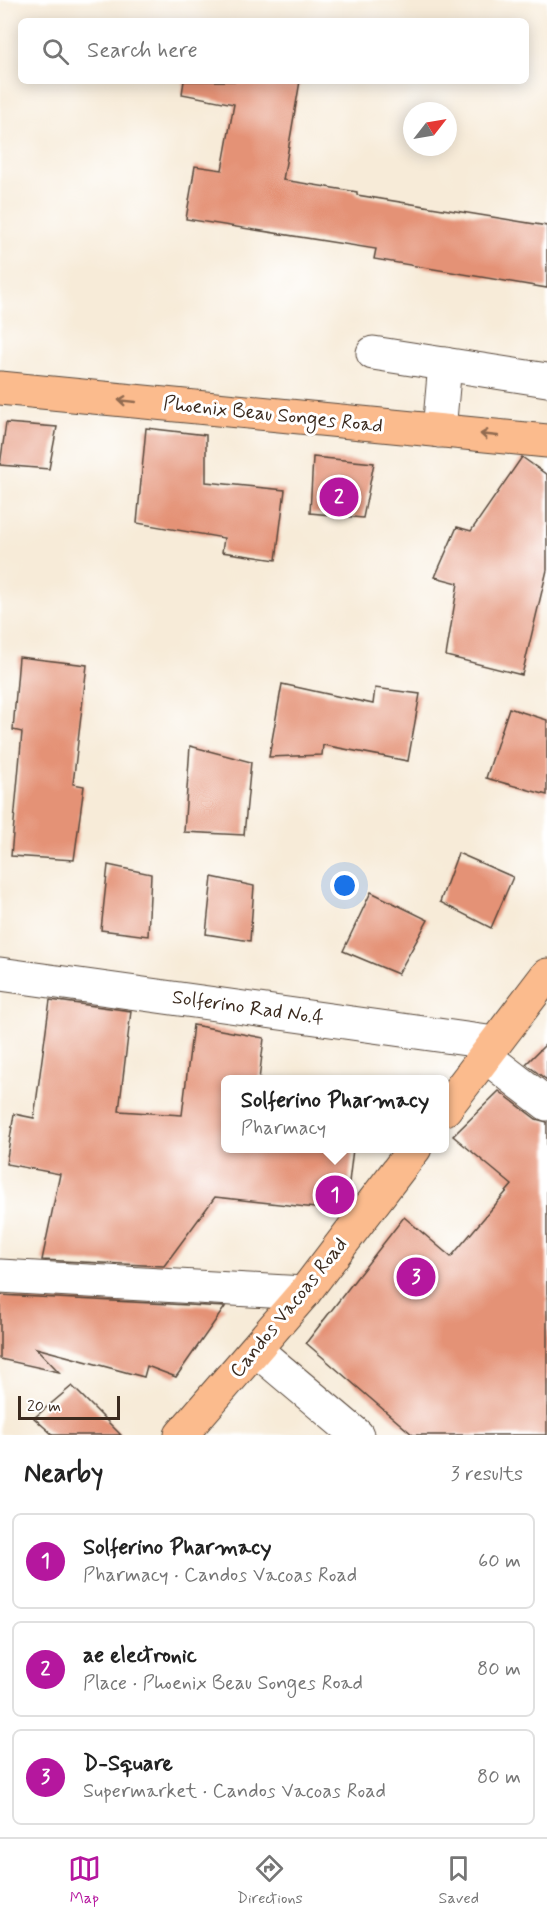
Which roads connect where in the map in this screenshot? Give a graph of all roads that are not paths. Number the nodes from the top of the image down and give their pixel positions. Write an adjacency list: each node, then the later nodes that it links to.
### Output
1 (373, 353): 2 (street)
2 (445, 364): 3 (street); 5 (street)
3 (547, 380)
4 (0, 388): 5 (main road, Phoenix Beau Songes Road, one-way to 4)
5 (439, 431): 6 (main road, Phoenix Beau Songes Road, one-way to 5)
6 (547, 441)
7 (0, 974): 9 (street, Solferino Rad No.4)
8 (547, 975): 9 (main road)
9 (490, 1049): 10 (main road); 11 (street)
10 (449, 1102)
11 (547, 1104)
12 (412, 1153): 14 (main road, Candos Vacoas Road)
13 (0, 1276): 14 (street)
14 (304, 1293): 15 (main road, Candos Vacoas Road)
15 (256, 1350): 16 (main road, Candos Vacoas Road); 17 (street)
16 (181, 1435)
17 (357, 1435)

